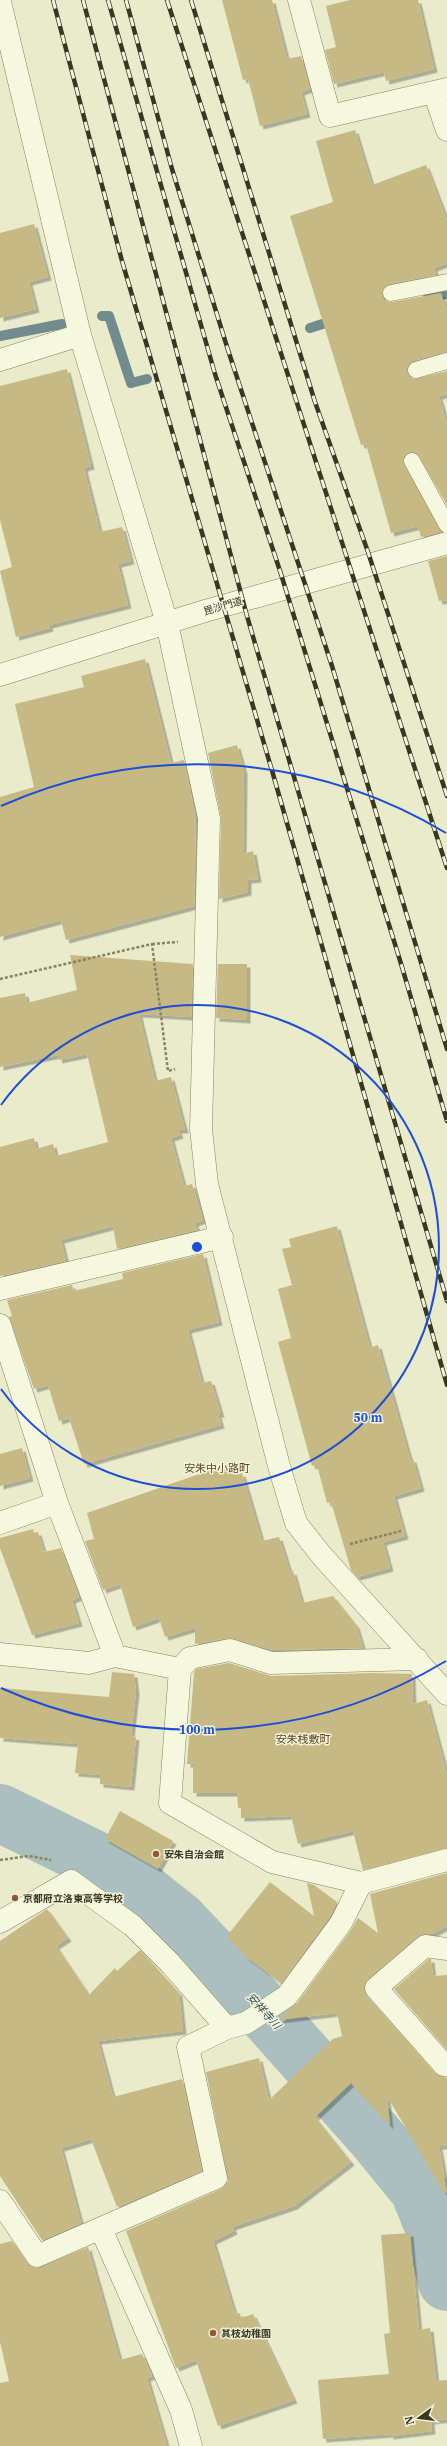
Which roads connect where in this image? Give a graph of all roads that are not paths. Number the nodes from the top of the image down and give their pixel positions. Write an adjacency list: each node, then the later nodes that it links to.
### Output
1 (299, 0): 3 (street)
2 (0, 2): 7 (street)
3 (440, 91): 4 (street)
4 (447, 130)
5 (447, 282): 6 (lane)
6 (391, 293)
7 (80, 334): 8 (street); 14 (street)
8 (0, 360)
9 (447, 361): 10 (lane)
10 (416, 370)
11 (412, 461): 12 (lane)
12 (447, 525)
13 (447, 543): 14 (street, 毘沙門道)
14 (167, 623): 15 (street, 毘沙門道); 16 (street)
15 (0, 673)
16 (222, 1237): 17 (street); 23 (street)
17 (0, 1289)
18 (0, 1325): 19 (street)
19 (57, 1503): 20 (street); 22 (street)
20 (0, 1523)
21 (0, 1654): 22 (street)
22 (115, 1656): 24 (street)
23 (417, 1659): 24 (street); 25 (street)
24 (180, 1669): 27 (street)
25 (447, 1694)
26 (447, 1860): 27 (street)
27 (361, 1883): 30 (street)
28 (0, 1922): 30 (street)
29 (447, 1949): 31 (street)
30 (237, 2026): 33 (street)
31 (447, 2065)
32 (0, 2201): 33 (street)
33 (101, 2229): 34 (street)
34 (191, 2446)

